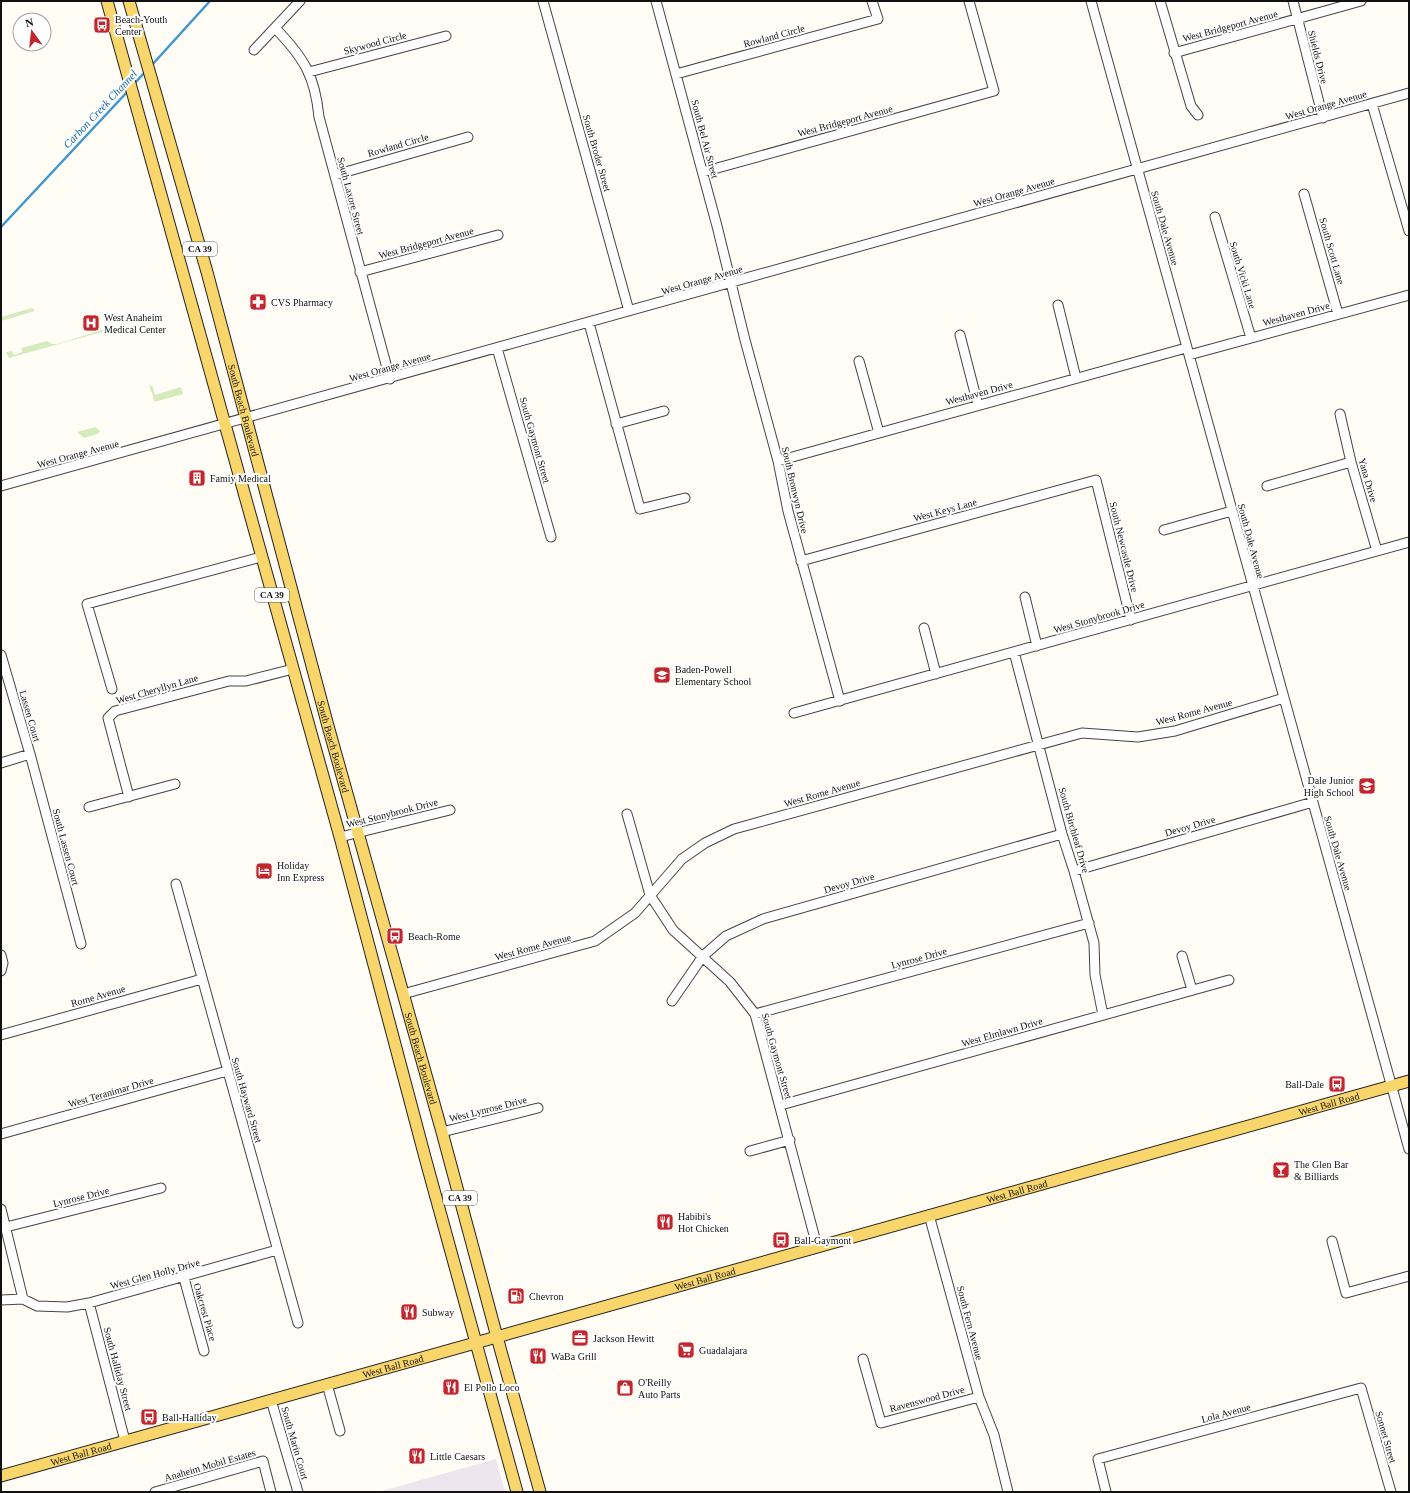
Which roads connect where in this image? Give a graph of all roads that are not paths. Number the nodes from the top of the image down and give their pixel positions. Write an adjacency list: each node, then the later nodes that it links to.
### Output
1 (107, 1): 49 (main road, South Beach Boulevard / CA 39)
2 (128, 1): 48 (main road, South Beach Boulevard / CA 39)
3 (300, 1): 13 (street)
4 (543, 1): 35 (street, South Broder Street)
5 (656, 1): 18 (street, South Bel Air Street)
6 (872, 1): 18 (street, Rowland Circle)
7 (969, 1): 25 (street, West Bridgeport Avenue)
8 (1091, 1): 24 (street, South Dale Avenue)
9 (1160, 1): 16 (street)
10 (1293, 1): 12 (street, Shields Drive)
11 (1361, 1): 12 (street, West Bridgeport Avenue)
12 (1297, 19): 16 (street, West Bridgeport Avenue); 22 (street, Shields Drive)
13 (276, 28): 15 (street); 17 (street, South Laxore Street)
14 (446, 36): 17 (street, Skywood Circle)
15 (254, 50)
16 (1174, 53): 21 (street)
17 (309, 72): 26 (street, South Laxore Street)
18 (676, 74): 25 (street, South Bel Air Street)
19 (1409, 93): 20 (street, West Orange Avenue)
20 (1372, 104): 22 (street, West Orange Avenue); 29 (street)
21 (1198, 115)
22 (1323, 118): 24 (street, West Orange Avenue)
23 (468, 137): 26 (street, Rowland Circle)
24 (1137, 169): 32 (street, West Orange Avenue); 41 (street, South Dale Avenue)
25 (703, 172): 32 (street, South Bel Air Street)
26 (335, 175): 31 (street, South Laxore Street)
27 (1304, 194): 36 (street, South Scott Lane)
28 (1214, 217): 39 (street, South Vicki Lane)
29 (1409, 231)
30 (498, 235): 31 (street, West Bridgeport Avenue)
31 (360, 272): 44 (street, South Laxore Street)
32 (731, 283): 35 (street, West Orange Avenue); 52 (street, South Bronwyn Drive)
33 (1409, 295): 36 (street, Westhaven Drive)
34 (1058, 305): 43 (street)
35 (629, 312): 37 (street, West Orange Avenue)
36 (1338, 314): 39 (street, Westhaven Drive)
37 (589, 323): 40 (street, West Orange Avenue); 50 (street)
38 (960, 335): 45 (street)
39 (1251, 338): 41 (street, Westhaven Drive)
40 (497, 348): 44 (street, West Orange Avenue); 60 (street, South Gaymont Street)
41 (1188, 351): 43 (street, Westhaven Drive); 58 (street, South Dale Avenue)
42 (859, 361): 51 (street)
43 (1076, 378): 45 (street, Westhaven Drive)
44 (390, 379): 48 (street, West Orange Avenue)
45 (978, 405): 51 (street, Westhaven Drive)
46 (664, 412): 50 (street)
47 (1340, 414): 53 (street, Yana Drive)
48 (245, 418): 49 (street, West Orange Avenue); 87 (main road, South Beach Boulevard / CA 39)
49 (226, 424): 55 (street, West Orange Avenue); 63 (main road, South Beach Boulevard / CA 39)
50 (616, 424): 57 (street)
51 (879, 433): 52 (street, Westhaven Drive)
52 (778, 461): 64 (street, South Bronwyn Drive)
53 (1351, 462): 56 (street); 62 (street, Yana Drive)
54 (1096, 480): 64 (street, West Keys Lane); 67 (street, South Newcastle Drive)
55 (1, 486)
56 (1267, 486)
57 (686, 498)
58 (1232, 511): 59 (street); 65 (street, South Dale Avenue)
59 (1164, 530)
60 (551, 537)
61 (1409, 542): 62 (street, West Stonybrook Drive)
62 (1377, 551): 65 (street, West Stonybrook Drive)
63 (261, 557): 72 (main road, South Beach Boulevard / CA 39); 74 (street, West Cheryllyn Lane)
64 (801, 561): 76 (street, South Bronwyn Drive)
65 (1252, 586): 67 (street, West Stonybrook Drive); 75 (street, South Dale Avenue)
66 (1025, 597): 69 (street)
67 (1131, 620): 69 (street, West Stonybrook Drive)
68 (924, 628): 73 (street)
69 (1037, 646): 70 (street, West Stonybrook Drive)
70 (1014, 652): 73 (street, West Stonybrook Drive); 78 (street, South Birchleaf Drive)
71 (1, 655): 79 (street, Lassen Court)
72 (293, 669): 82 (street, West Cheryllyn Lane); 89 (main road, South Beach Boulevard / CA 39)
73 (936, 674): 76 (street, West Stonybrook Drive)
74 (112, 689)
75 (1284, 698): 78 (street, West Rome Avenue); 83 (street, South Dale Avenue)
76 (840, 701): 77 (street, West Stonybrook Drive)
77 (794, 713)
78 (1039, 744): 88 (street, South Birchleaf Drive); 92 (street, West Rome Avenue)
79 (30, 754): 80 (street, Lassen Court); 94 (street, South Lassen Court)
80 (1, 763)
81 (175, 784): 82 (street)
82 (129, 797): 84 (street)
83 (1313, 802): 90 (street, Devoy Drive); 109 (street, South Dale Avenue)
84 (89, 807)
85 (450, 810): 87 (street, West Stonybrook Drive)
86 (627, 814): 92 (street, South Gaymont Street)
87 (357, 832): 89 (street, West Stonybrook Drive); 102 (main road, South Beach Boulevard / CA 39)
88 (1062, 834): 90 (street, South Birchleaf Drive); 96 (street, Devoy Drive)
89 (340, 837): 131 (main road, South Beach Boulevard / CA 39)
90 (1074, 871): 93 (street, South Birchleaf Drive)
91 (176, 884): 99 (street, South Hayward Street)
92 (650, 895): 96 (street, South Gaymont Street); 102 (street, West Rome Avenue)
93 (1088, 923): 104 (street, Lynrose Drive); 105 (street, South Birchleaf Drive)
94 (81, 944)
95 (1, 955): 98 (street)
96 (703, 956): 103 (street, Devoy Drive); 104 (street, South Gaymont Street)
97 (1182, 956): 101 (street)
98 (1, 970)
99 (202, 979): 106 (street, Rome Avenue); 107 (street, South Hayward Street)
100 (1228, 980): 101 (street, West Elmlawn Drive)
101 (1192, 990): 105 (street, West Elmlawn Drive)
102 (403, 994): 112 (main road, South Beach Boulevard / CA 39)
103 (672, 1001)
104 (755, 1014): 110 (street, South Gaymont Street)
105 (1103, 1015): 110 (street, West Elmlawn Drive)
106 (1, 1035)
107 (227, 1071): 113 (street, West Teranimar Drive); 123 (street, South Hayward Street)
108 (1409, 1081): 109 (main road, West Ball Road)
109 (1391, 1086): 115 (street, South Dale Avenue); 119 (main road, West Ball Road)
110 (780, 1106): 114 (street, South Gaymont Street)
111 (538, 1108): 112 (street, West Lynrose Drive)
112 (442, 1132): 130 (main road, South Beach Boulevard / CA 39)
113 (1, 1134)
114 (790, 1140): 116 (street); 122 (street, South Gaymont Street)
115 (1409, 1149)
116 (750, 1151)
117 (161, 1188): 120 (street, Lynrose Drive)
118 (1, 1209): 120 (street)
119 (929, 1215): 122 (main road, West Ball Road); 136 (street, South Fern Avenue)
120 (6, 1227): 126 (street)
121 (1332, 1241): 124 (street)
122 (817, 1246): 130 (main road, West Ball Road)
123 (277, 1250): 125 (street, West Glen Holly Drive); 129 (street, South Hayward Street)
124 (1409, 1276)
125 (184, 1278): 128 (street, West Glen Holly Drive); 132 (street, Oakcrest Place)
126 (23, 1299): 127 (street, West Glen Holly Drive); 128 (street, West Glen Holly Drive)
127 (1, 1300)
128 (89, 1303): 139 (street, South Halliday Street)
129 (298, 1323)
130 (496, 1337): 131 (main road, West Ball Road); 145 (main road, South Beach Boulevard / CA 39)
131 (475, 1342): 134 (main road, West Ball Road); 144 (main road, South Beach Boulevard / CA 39)
132 (204, 1351)
133 (863, 1359): 136 (street, Ravenswood Drive)
134 (327, 1384): 137 (main road, West Ball Road); 138 (street)
135 (1360, 1388): 147 (street, Lola Avenue); 148 (street, Sonnet Street)
136 (979, 1397): 146 (street, South Fern Avenue)
137 (272, 1400): 139 (main road, West Ball Road); 143 (street, South Marin Court)
138 (340, 1431)
139 (125, 1441): 140 (main road, West Ball Road)
140 (1, 1476)
141 (155, 1492): 142 (street, Anaheim Mobil Estates)
142 (271, 1492)
143 (298, 1492)
144 (517, 1492)
145 (540, 1492)
146 (1008, 1492)
147 (1106, 1492)
148 (1391, 1492)

